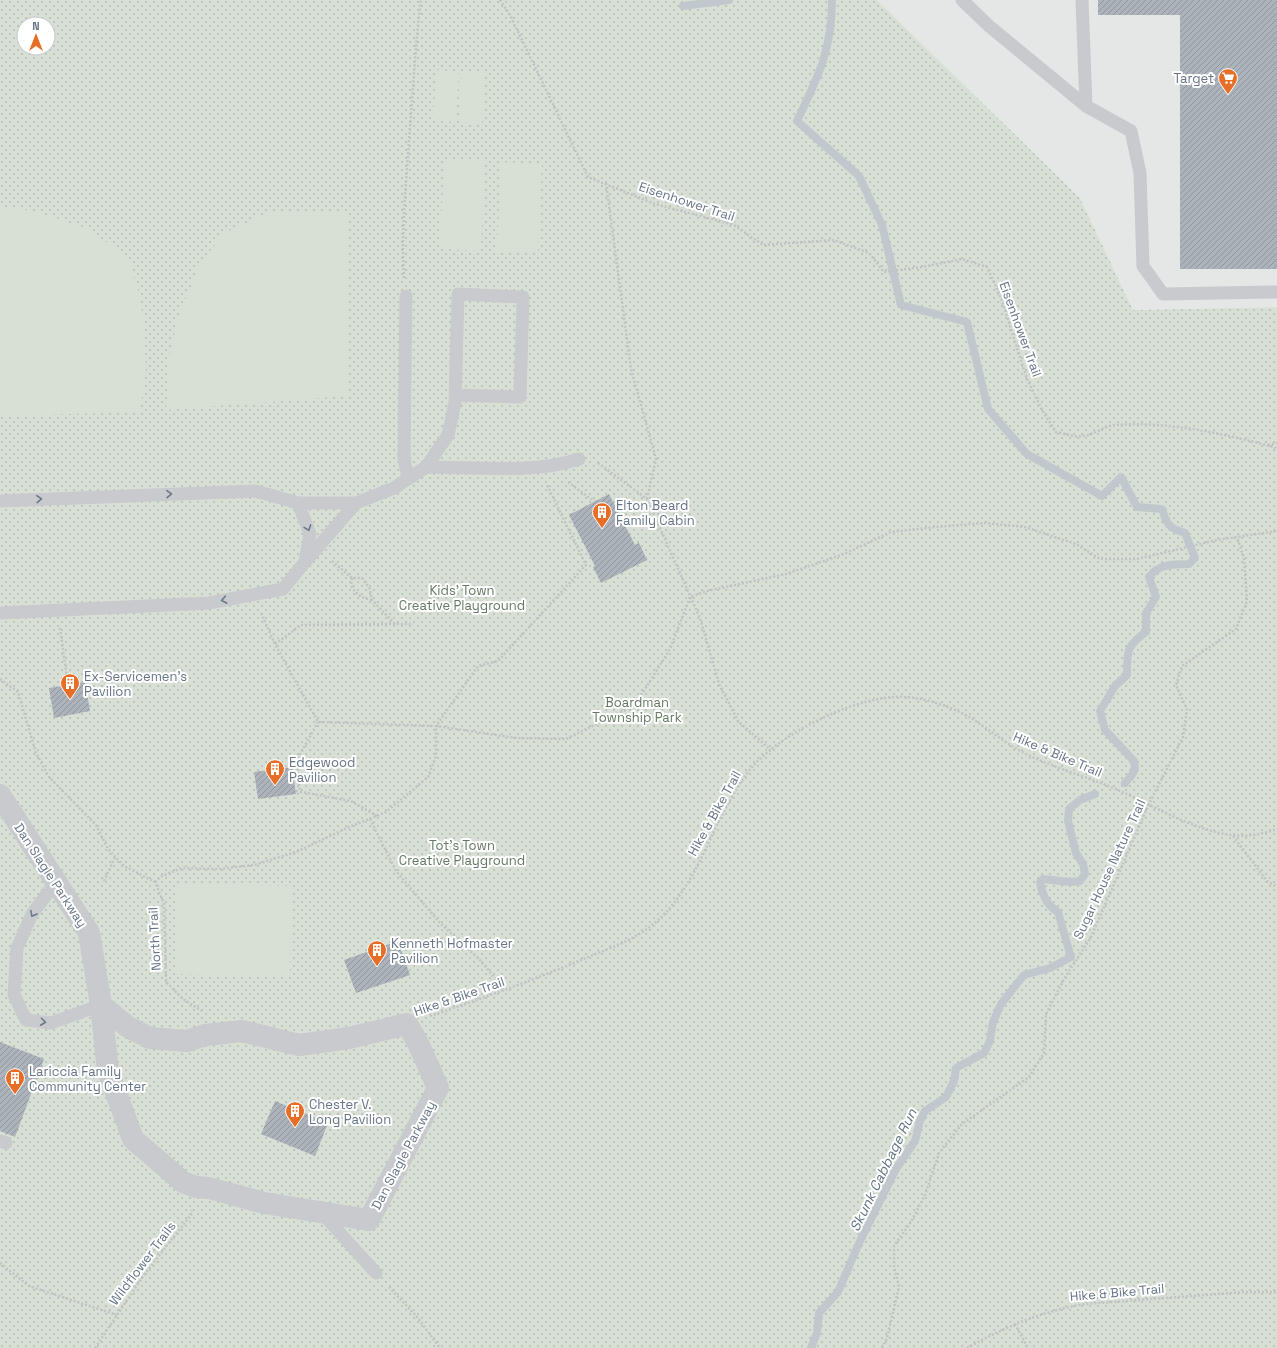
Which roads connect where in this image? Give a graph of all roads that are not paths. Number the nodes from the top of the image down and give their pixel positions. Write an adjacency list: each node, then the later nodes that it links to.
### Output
1 (962, 0): 3 (lane)
2 (1082, 0): 3 (lane)
3 (1086, 106): 4 (lane)
4 (1277, 292)
5 (406, 296): 9 (lane)
6 (455, 395): 6 (lane); 8 (lane)
7 (579, 458): 8 (lane)
8 (426, 466): 9 (lane)
9 (408, 478): 12 (lane)
10 (0, 501): 11 (lane, one-way to 11)
11 (298, 503): 12 (lane); 13 (lane, one-way to 13)
12 (356, 503): 13 (lane)
13 (306, 562): 14 (lane, one-way to 14)
14 (0, 613)
15 (0, 795): 16 (street, Dan Slagle Parkway)
16 (56, 882): 17 (street, Dan Slagle Parkway); 17 (lane, one-way to 17)
17 (100, 1005): 18 (street, Dan Slagle Parkway); 18 (street, Dan Slagle Parkway)
18 (322, 1213): 19 (lane)
19 (376, 1273)

